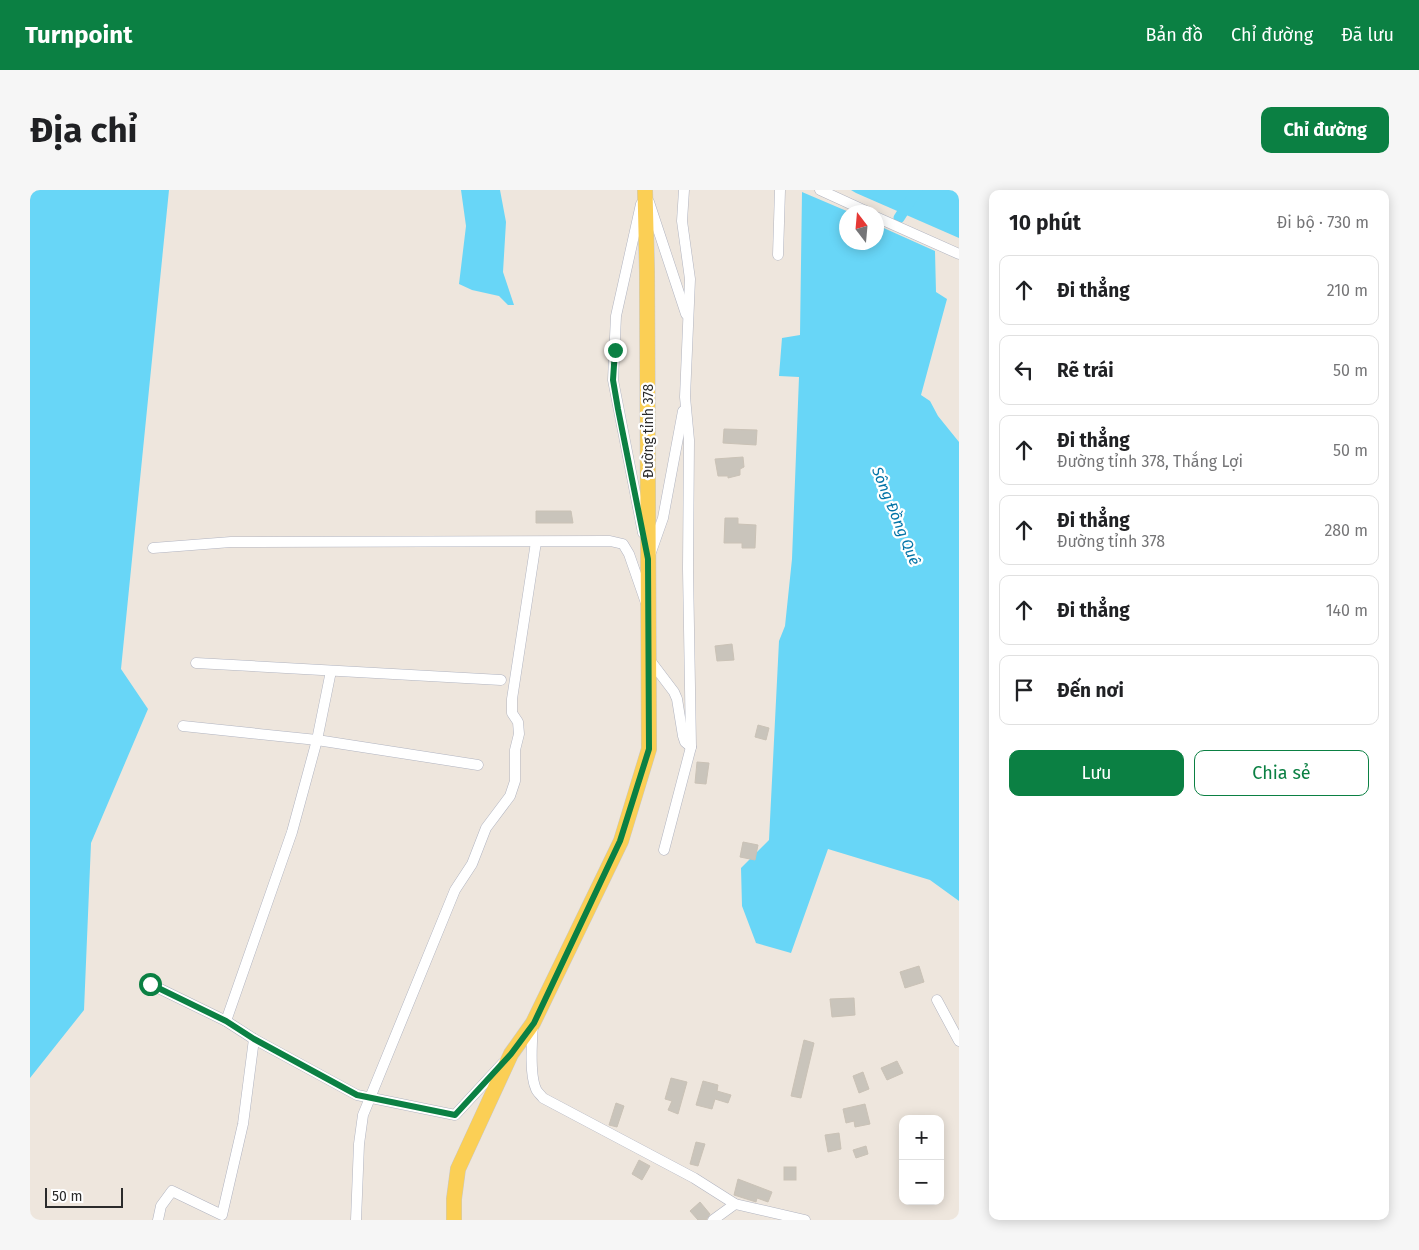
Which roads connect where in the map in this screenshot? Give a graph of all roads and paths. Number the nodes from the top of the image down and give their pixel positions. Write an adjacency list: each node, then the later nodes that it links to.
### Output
1 (645, 190): 9 (street); 13 (main road, Đường tỉnh 378); 13 (street)
2 (684, 190): 9 (street)
3 (780, 190): 8 (street)
4 (820, 190): 5 (street)
5 (853, 205)
6 (884, 221): 7 (street)
7 (959, 254)
8 (778, 255)
9 (689, 322): 10 (street)
10 (685, 398): 13 (street); 21 (street)
11 (536, 542): 12 (street); 14 (street); 31 (street)
12 (153, 548)
13 (648, 559): 14 (main road, Đường tỉnh 378)
14 (649, 610): 15 (main road, Đường tỉnh 378)
15 (649, 659): 21 (street); 27 (main road, Đường tỉnh 378)
16 (196, 663): 17 (street)
17 (331, 671): 18 (street); 20 (street)
18 (501, 680)
19 (183, 726): 20 (street)
20 (317, 740): 22 (street); 26 (street)
21 (691, 748): 23 (street)
22 (478, 765)
23 (664, 850)
24 (150, 984): 26 (street)
25 (937, 1000): 29 (street)
26 (226, 1021): 28 (street)
27 (534, 1023): 30 (main road, Đường tỉnh 378); 32 (street)
28 (254, 1039): 31 (street); 33 (street)
29 (959, 1041)
30 (511, 1054): 31 (street); 35 (main road, Đường tỉnh 378)
31 (370, 1098): 34 (street)
32 (736, 1204): 36 (street); 37 (street)
33 (158, 1220)
34 (356, 1220)
35 (454, 1220)
36 (713, 1220)
37 (805, 1220)

